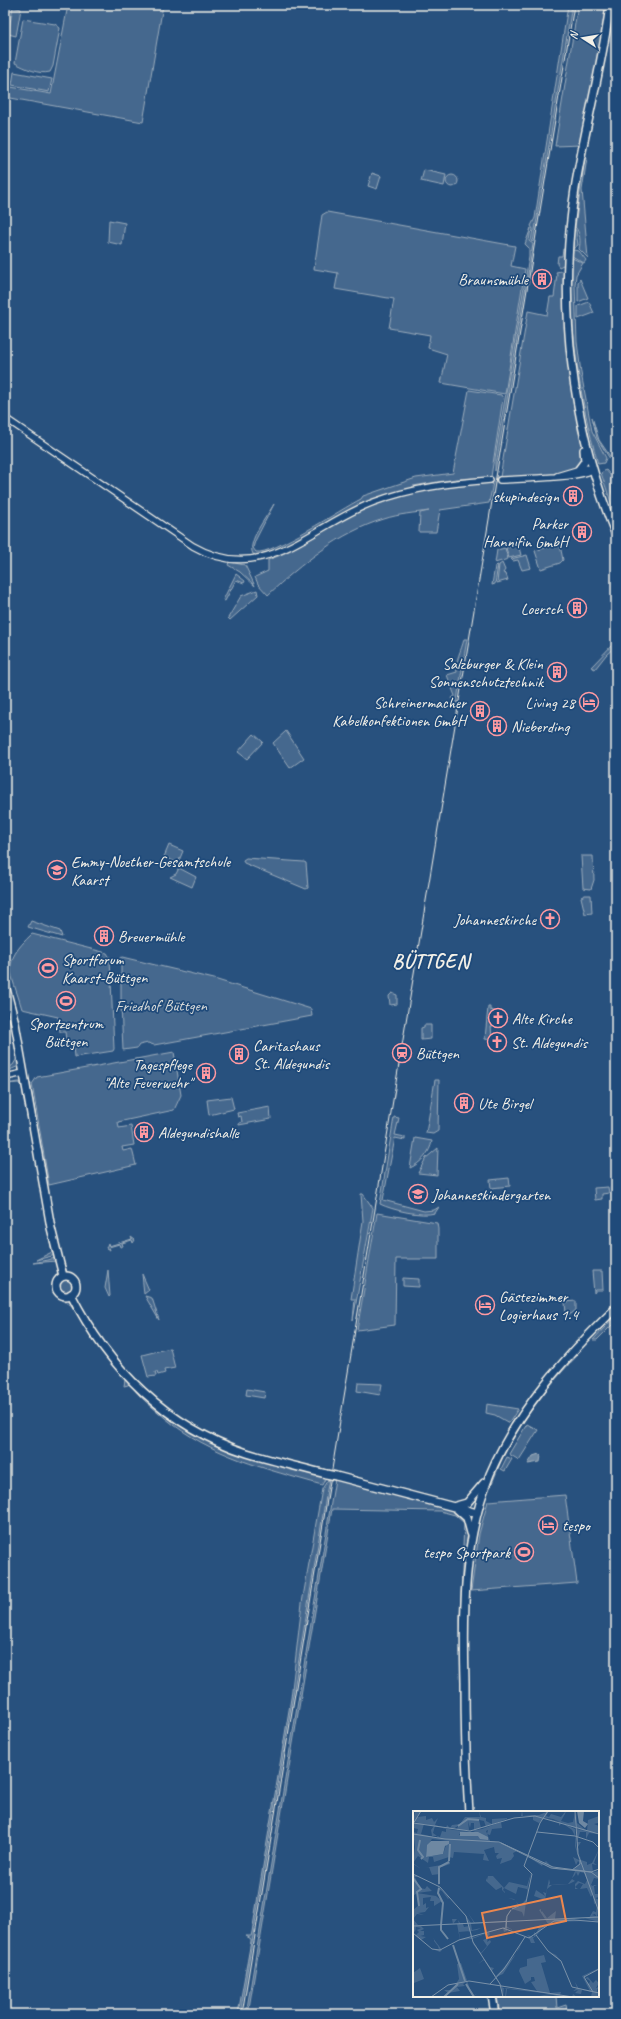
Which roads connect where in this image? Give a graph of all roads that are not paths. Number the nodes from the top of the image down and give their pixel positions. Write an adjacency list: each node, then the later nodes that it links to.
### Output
1 (610, 5): 3 (main road)
2 (5, 418): 7 (street)
3 (584, 436): 4 (main road); 5 (main road)
4 (579, 469): 5 (street); 6 (street)
5 (593, 469): 6 (street); 9 (main road)
6 (557, 476): 8 (street)
7 (490, 480)
8 (500, 480)
9 (616, 535)
10 (5, 985): 11 (main road)
11 (24, 1073): 12 (street); 13 (main road)
12 (5, 1077)
13 (63, 1276): 14 (main road); 14 (main road)
14 (71, 1294): 17 (main road, bridge)
15 (616, 1308): 16 (main road)
16 (491, 1473): 17 (main road); 18 (main road)
17 (445, 1504): 18 (main road); 19 (main road)
18 (477, 1513): 19 (main road)
19 (472, 1538): 20 (main road)
20 (469, 1811)
21 (492, 1997): 22 (main road)
22 (495, 2014)

